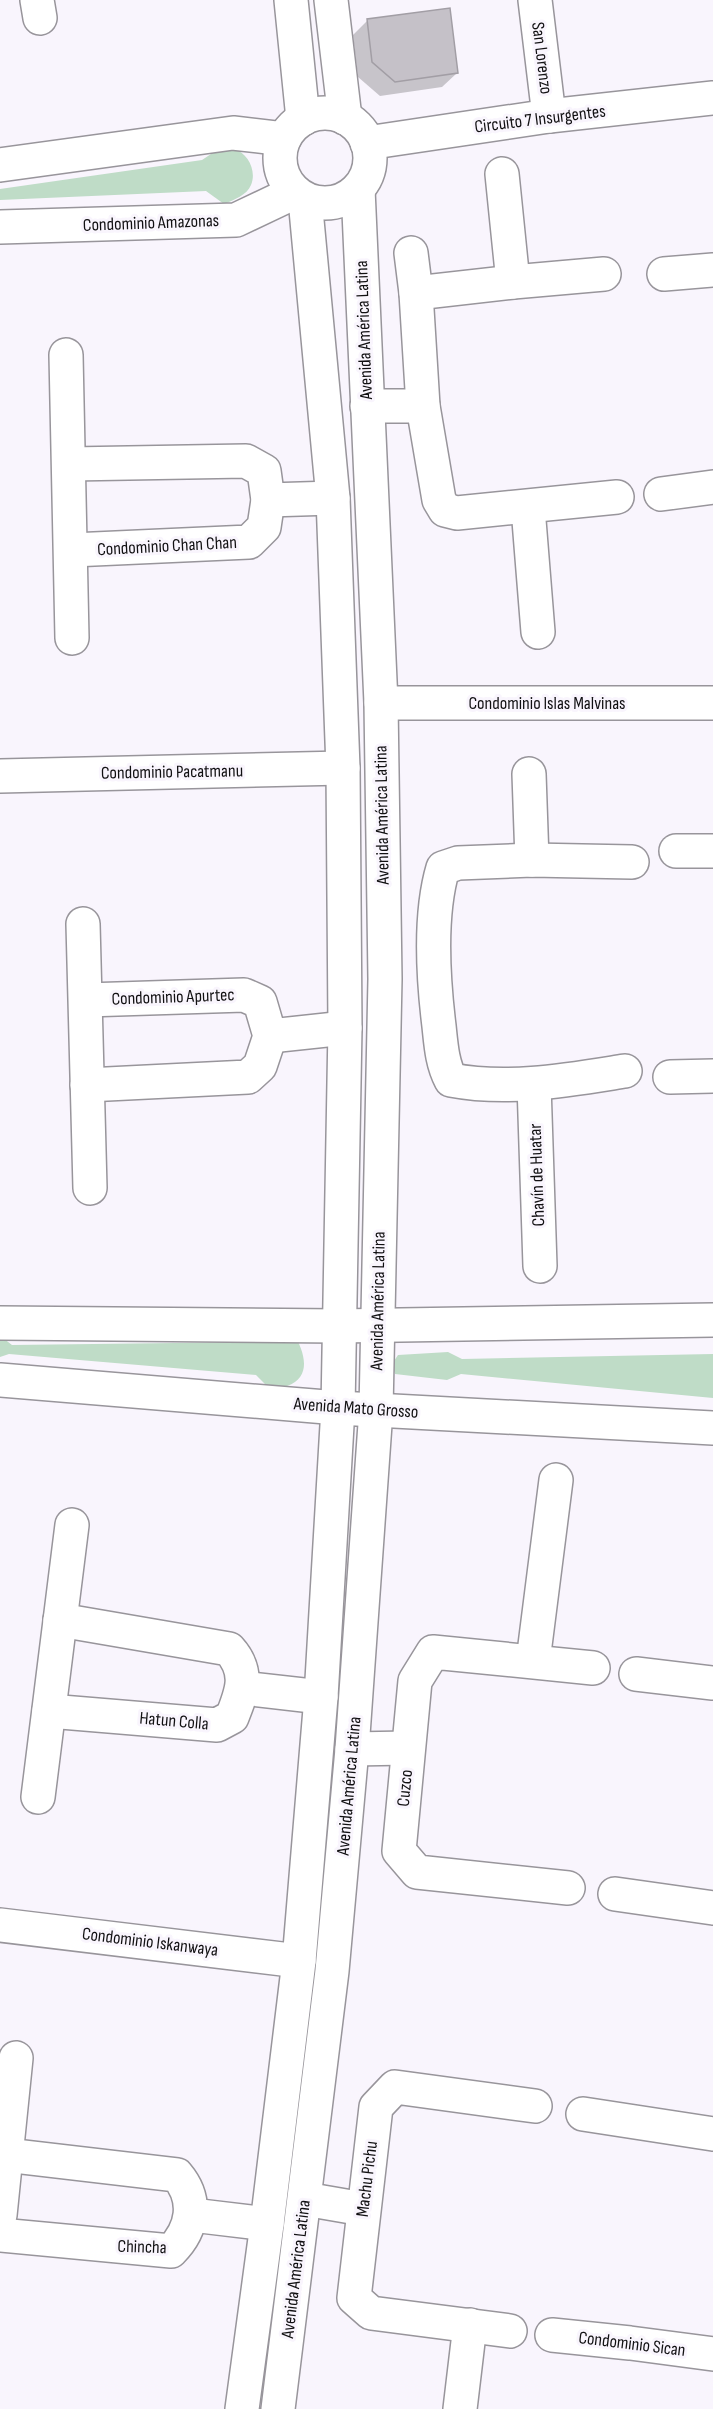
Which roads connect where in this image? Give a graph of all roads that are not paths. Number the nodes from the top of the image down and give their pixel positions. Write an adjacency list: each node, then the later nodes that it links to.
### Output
1 (291, 0): 7 (street)
2 (331, 0): 6 (street)
3 (535, 0): 5 (street, San Lorenzo)
4 (713, 98): 5 (street, Circuito 7 Insurgentes)
5 (549, 116): 8 (street, Circuito 7 Insurgentes)
6 (345, 118): 7 (street); 8 (street)
7 (293, 129): 9 (street); 12 (street)
8 (367, 142): 11 (street)
9 (0, 165)
10 (502, 174): 18 (street)
11 (358, 189): 12 (street); 21 (street, Avenida América Latina)
12 (300, 196): 13 (street, Condominio Amazonas); 27 (street, Avenida América Latina)
13 (0, 227)
14 (411, 253): 19 (street)
15 (713, 270): 17 (street)
16 (604, 274): 18 (street)
17 (664, 274)
18 (513, 282): 19 (street)
19 (416, 293): 22 (street)
20 (66, 355): 23 (street, Condominio Chan Chan)
21 (367, 406): 22 (street); 33 (street, Avenida América Latina)
22 (423, 406): 29 (street)
23 (70, 464): 28 (street, Condominio Chan Chan); 30 (street, Condominio Chan Chan)
24 (713, 487): 25 (street)
25 (661, 494)
26 (617, 497): 29 (street)
27 (333, 498): 28 (street); 35 (street, Avenida América Latina)
28 (268, 500): 30 (street, Condominio Chan Chan)
29 (528, 508): 31 (street)
30 (72, 550): 32 (street, Condominio Chan Chan)
31 (538, 632)
32 (72, 639)
33 (381, 703): 34 (street, Condominio Islas Malvinas); 43 (street, Avenida América Latina)
34 (713, 703)
35 (343, 768): 37 (street, Condominio Pacatmanu); 45 (street, Avenida América Latina)
36 (529, 774): 40 (street)
37 (0, 776)
38 (676, 851): 39 (street)
39 (713, 851)
40 (532, 860): 41 (street); 43 (street)
41 (632, 862)
42 (83, 924): 44 (street, Condominio Apurtec)
43 (407, 977): 50 (street); 56 (street, Avenida América Latina)
44 (86, 1000): 46 (street, Condominio Apurtec); 51 (street, Condominio Apurtec)
45 (345, 1028): 46 (street); 57 (street, Avenida América Latina)
46 (270, 1036): 51 (street)
47 (625, 1071): 50 (street)
48 (713, 1076): 49 (street)
49 (670, 1077)
50 (534, 1084): 53 (street, Chavín de Huatar)
51 (87, 1085): 52 (street, Condominio Apurtec)
52 (90, 1188)
53 (540, 1266)
54 (713, 1320): 56 (street)
55 (0, 1323): 57 (street)
56 (377, 1325): 57 (street); 60 (street, Avenida América Latina)
57 (338, 1326): 59 (street, Avenida América Latina)
58 (0, 1380): 59 (street, Avenida Mato Grosso)
59 (338, 1408): 60 (street, Avenida Mato Grosso); 70 (street, Avenida América Latina)
60 (376, 1410): 61 (street, Avenida Mato Grosso); 73 (street, Avenida América Latina)
61 (713, 1428)
62 (556, 1480): 65 (street)
63 (72, 1525): 64 (street)
64 (60, 1620): 69 (street); 71 (street)
65 (533, 1661): 66 (street, Cuzco); 72 (street, Cuzco)
66 (593, 1668)
67 (636, 1674): 68 (street)
68 (713, 1683)
69 (243, 1688): 70 (street); 71 (street, Hatun Colla)
70 (321, 1697): 79 (street, Avenida América Latina)
71 (49, 1711): 74 (street)
72 (408, 1748): 73 (street); 75 (street, Cuzco)
73 (352, 1749): 85 (street, Avenida América Latina)
74 (38, 1797)
75 (568, 1888)
76 (615, 1894): 77 (street)
77 (713, 1908)
78 (0, 1924): 79 (street, Condominio Iskanwaya)
79 (299, 1961): 89 (street, Avenida América Latina)
80 (16, 2058): 84 (street)
81 (535, 2106): 86 (street, Machu Pichu)
82 (583, 2114): 83 (street)
83 (713, 2134)
84 (6, 2155): 87 (street); 88 (street)
85 (305, 2199): 86 (street); 96 (street, Avenida América Latina)
86 (363, 2209): 91 (street, Machu Pichu)
87 (0, 2215)
88 (192, 2215): 89 (street); 90 (street, Chincha)
89 (267, 2224): 95 (street, Avenida América Latina)
90 (0, 2235)
91 (470, 2325): 92 (street, Machu Pichu); 97 (street)
92 (510, 2331)
93 (552, 2335): 94 (street, Condominio Sican)
94 (713, 2354)
95 (242, 2409)
96 (278, 2409)
97 (460, 2409)

